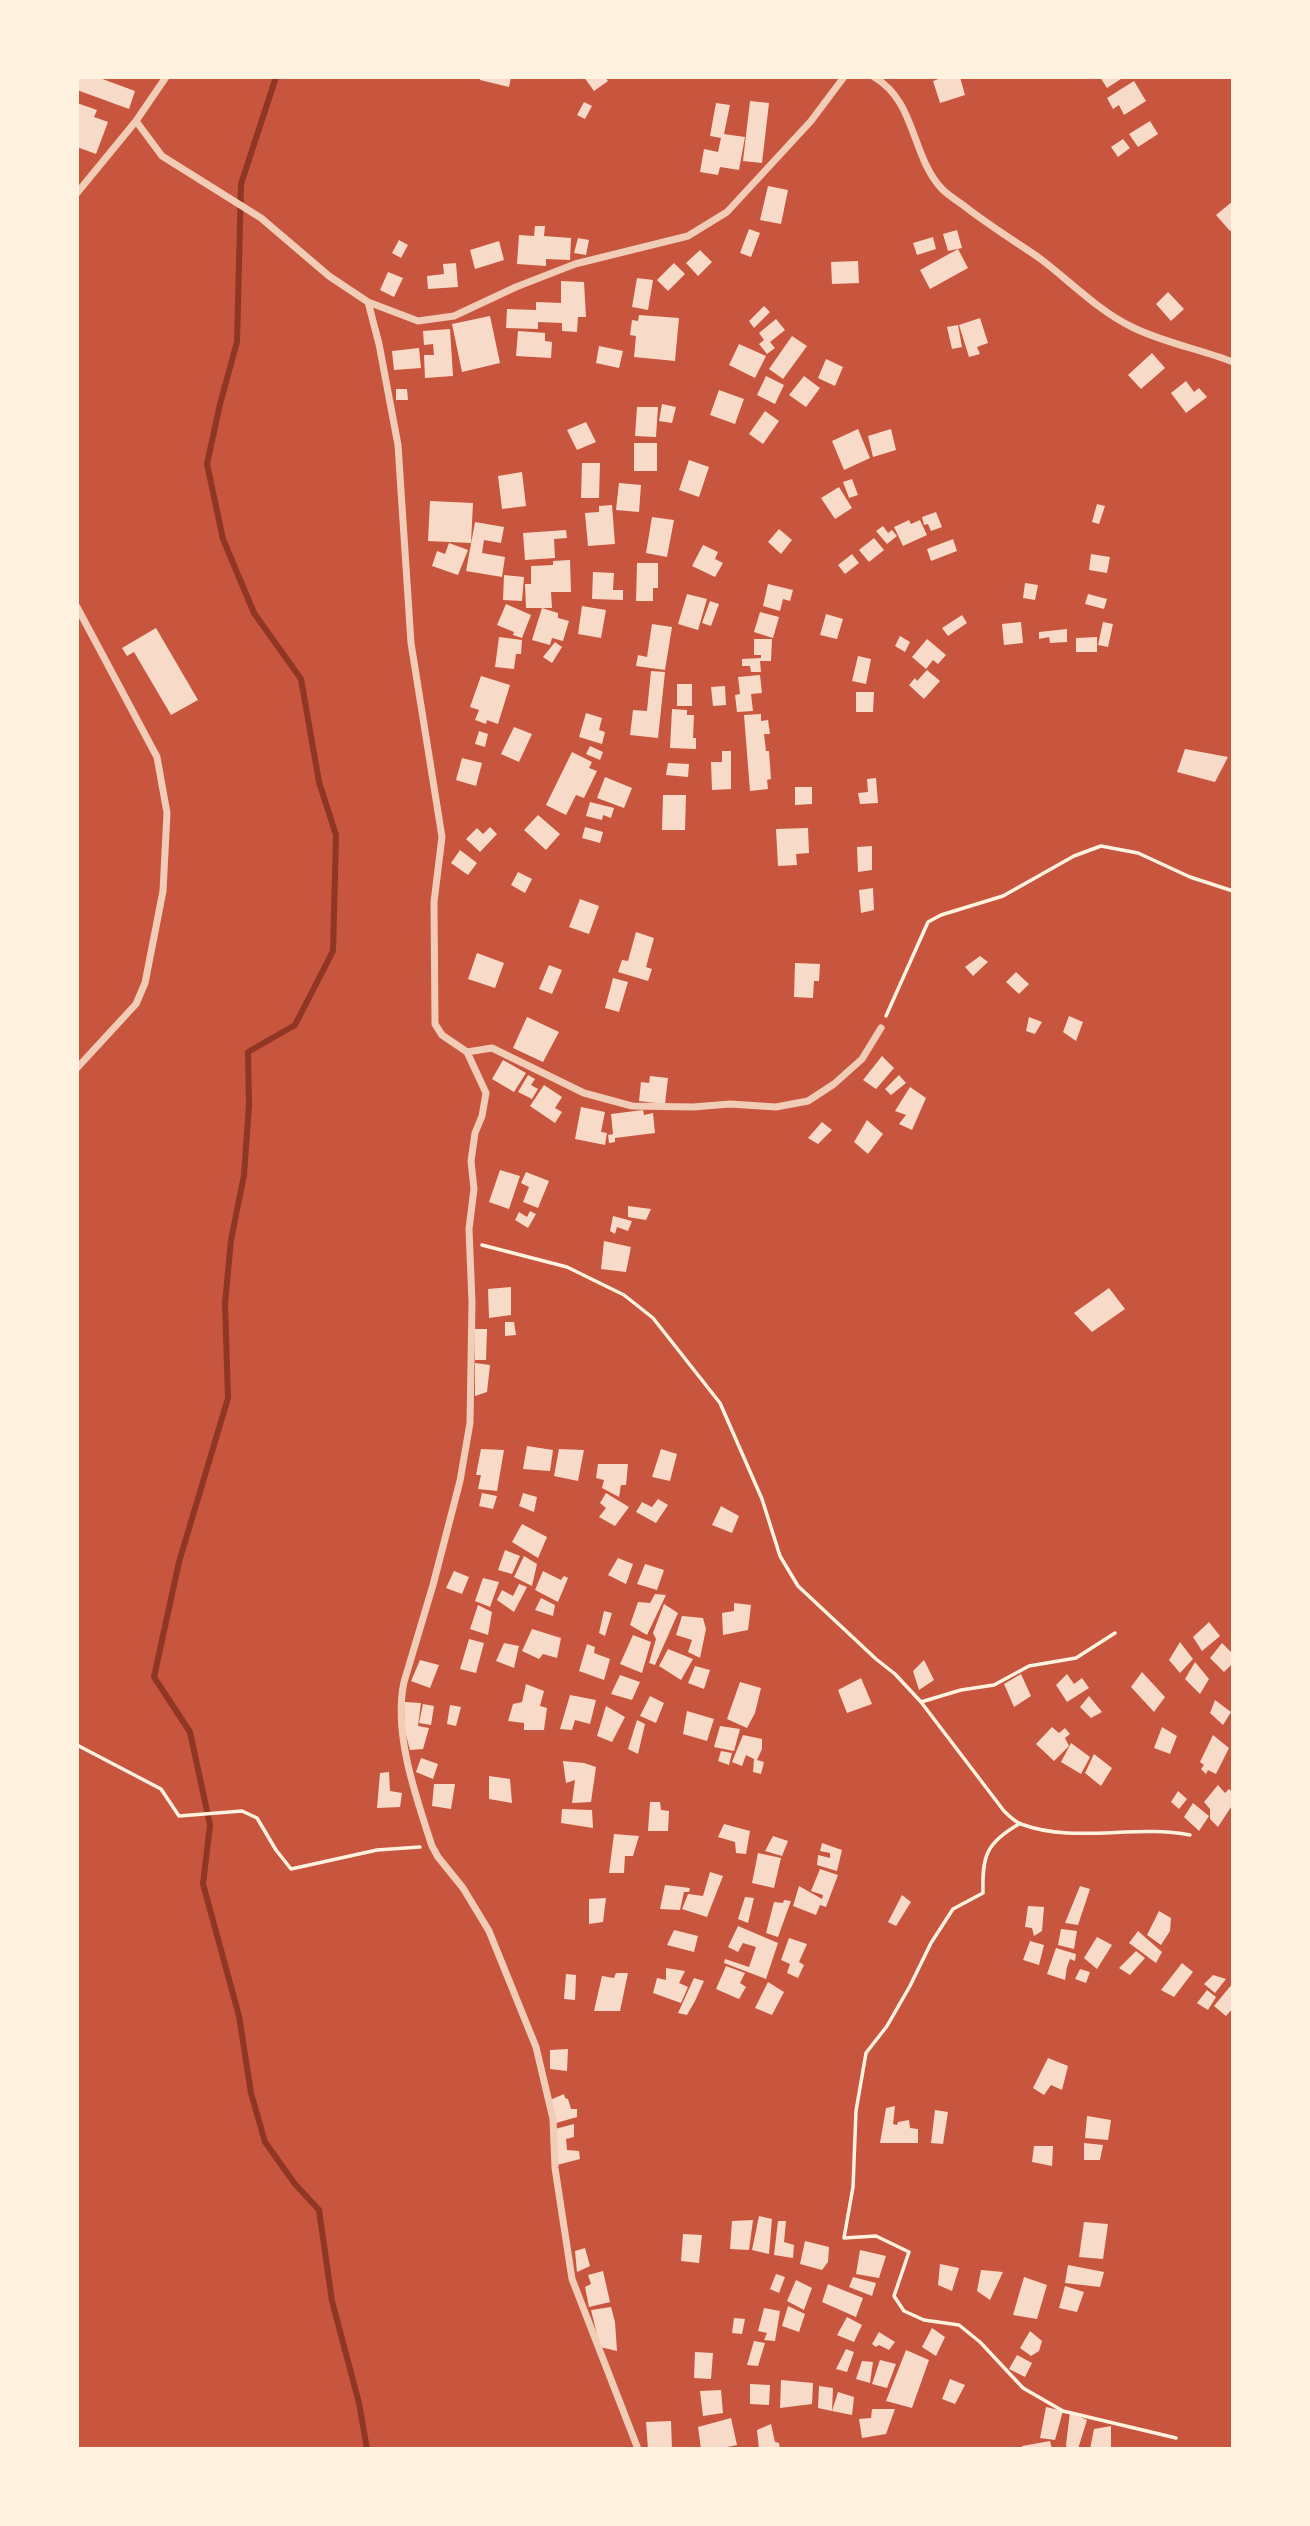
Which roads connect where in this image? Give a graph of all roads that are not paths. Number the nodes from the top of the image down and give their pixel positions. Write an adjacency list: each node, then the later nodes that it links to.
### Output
1 (166, 77): 4 (street)
2 (844, 77): 6 (street)
3 (874, 77): 7 (street)
4 (136, 121): 5 (street); 6 (street)
5 (77, 193)
6 (368, 302): 10 (street)
7 (1233, 362)
8 (77, 607): 11 (street)
9 (881, 1028): 10 (street)
10 (467, 1052): 12 (street)
11 (77, 1068)
12 (638, 2449)

